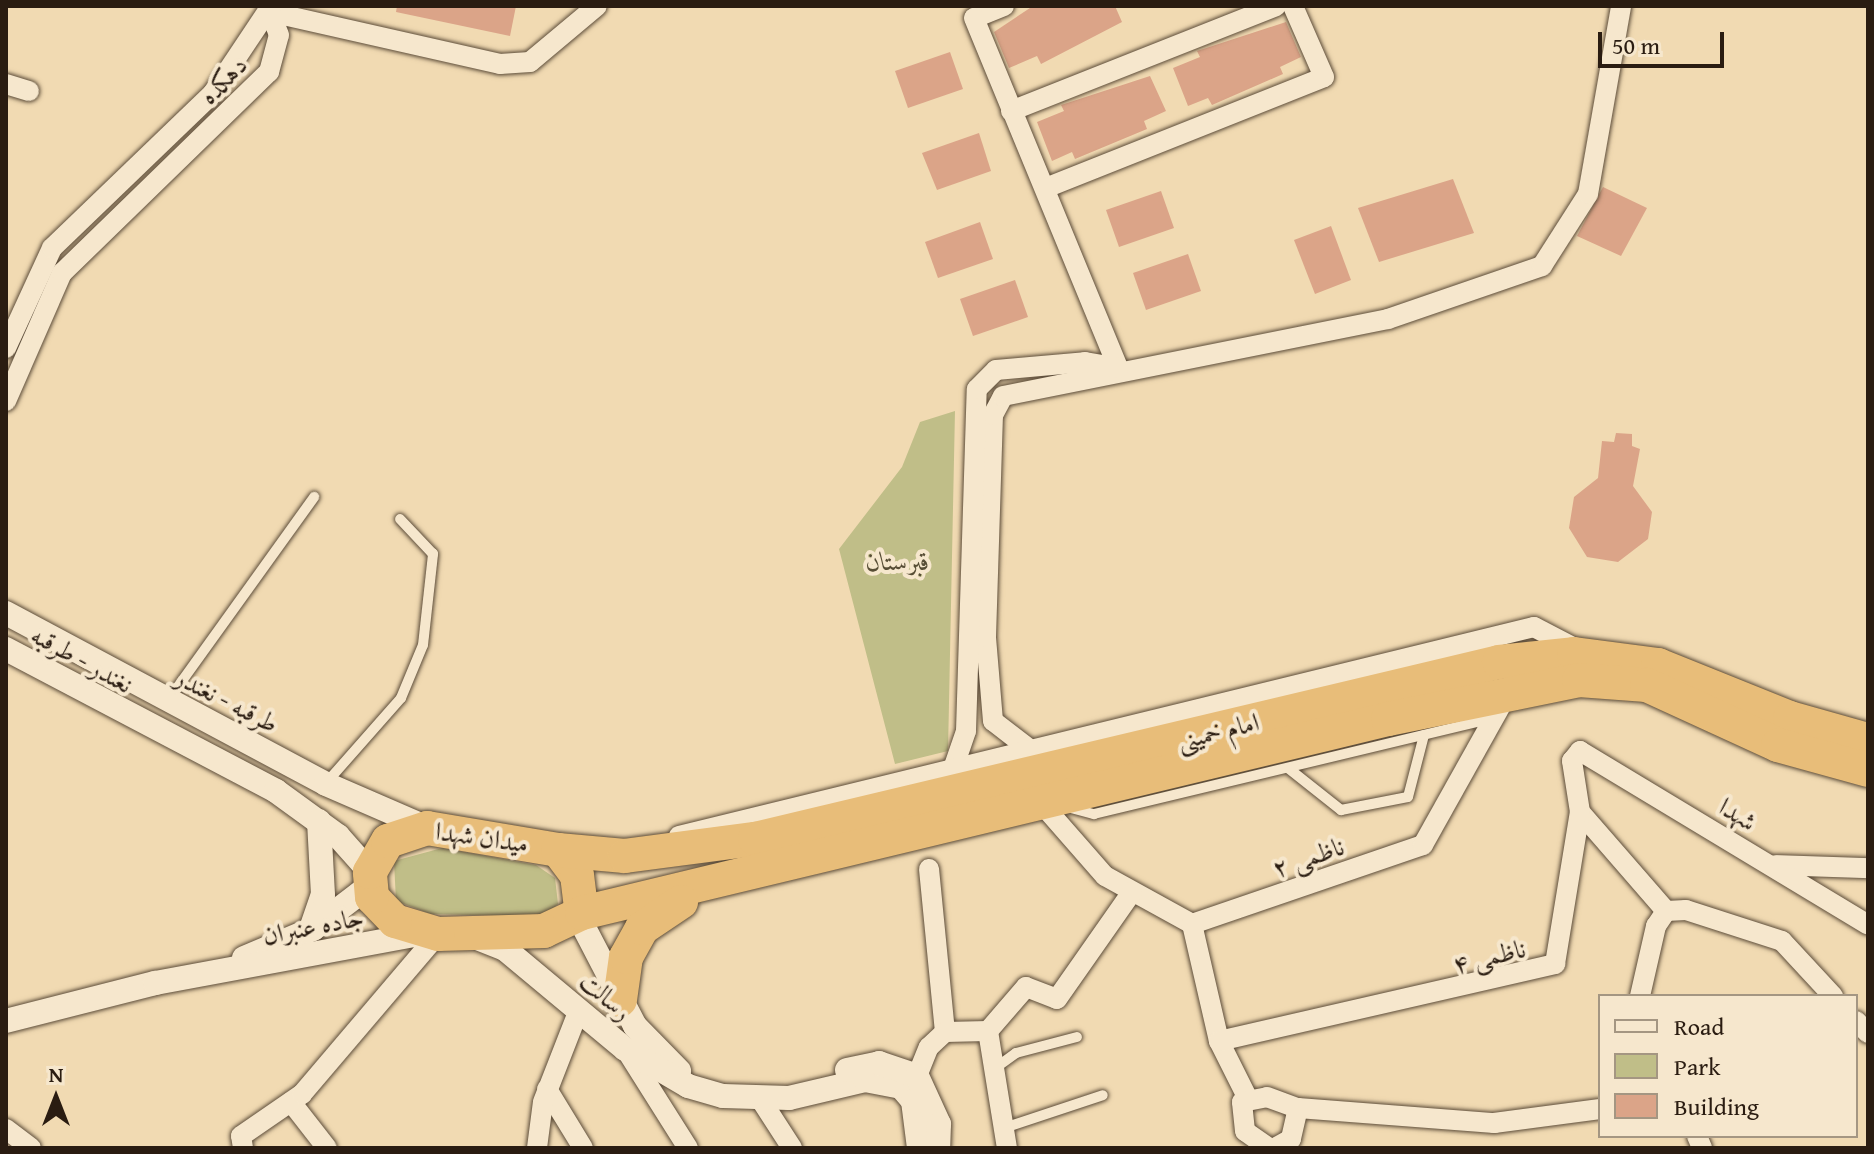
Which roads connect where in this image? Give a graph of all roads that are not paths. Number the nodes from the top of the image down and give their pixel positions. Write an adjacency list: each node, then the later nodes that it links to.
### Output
1 (597, 6): 6 (street)
2 (1004, 6): 11 (street)
3 (1276, 6): 11 (street)
4 (1293, 6): 12 (street)
5 (1621, 6): 14 (street)
6 (271, 9): 9 (street, دهکده); 10 (street, دهکده)
7 (6, 84): 8 (street)
8 (29, 91)
9 (213, 93): 10 (street); 13 (street, دهکده)
10 (236, 107): 17 (street, دهکده)
11 (1011, 111): 12 (street)
12 (1048, 187): 14 (street)
13 (6, 348)
14 (1118, 368): 15 (street); 16 (street)
15 (986, 381): 16 (street); 25 (street)
16 (1003, 396): 24 (street)
17 (6, 401)
18 (314, 497): 22 (lane)
19 (400, 519): 34 (lane)
20 (6, 613): 22 (street, طرقبه - نغندر)
21 (6, 649): 37 (street, نغندر - طرقبه)
22 (168, 701): 34 (street, طرقبه - نغندر)
23 (1499, 706): 27 (lane); 33 (highway, امام خمینی); 35 (highway, امام خمینی); 49 (street, ناظمی ۲)
24 (993, 721): 25 (street); 29 (street)
25 (966, 731): 31 (street)
26 (1158, 732): 28 (highway, امام خمینی); 29 (street); 40 (highway, امام خمینی)
27 (1424, 735): 32 (lane); 32 (lane)
28 (1868, 740)
29 (1028, 748): 31 (street)
30 (1580, 751): 36 (street, ناظمی ۴); 41 (street, شهدا)
31 (954, 766): 40 (street)
32 (1288, 768): 35 (lane)
33 (1868, 770)
34 (326, 784): 38 (street, طرقبه - نغندر)
35 (1045, 802): 45 (highway, امام خمینی); 46 (street)
36 (1580, 812): 47 (street); 62 (street, ناظمی ۴)
37 (319, 821): 44 (street, نغندر - طرقبه); 51 (street)
38 (427, 828): 39 (highway, میدان شهدا); 44 (highway, میدان شهدا)
39 (558, 850): 40 (highway, امام خمینی); 48 (highway, میدان شهدا)
40 (625, 856)
41 (1772, 865): 42 (street); 50 (street, شهدا)
42 (1868, 868)
43 (929, 869): 60 (street)
44 (370, 879): 51 (street, جاده عنبران); 52 (highway)
45 (701, 888): 48 (highway, امام خمینی); 56 (highway)
46 (1132, 892): 49 (street); 59 (street)
47 (1666, 911): 54 (street); 55 (street)
48 (580, 915): 52 (highway); 56 (street, رسالت)
49 (1192, 924): 62 (street)
50 (1868, 925)
51 (311, 929): 53 (street, جاده عنبران)
52 (444, 934): 53 (street, جاده عنبران); 57 (street, رسالت); 71 (street)
53 (211, 972): 58 (street, جاده عنبران)
54 (1641, 994)
55 (1831, 994)
56 (620, 1000): 67 (street, رسالت)
57 (578, 1012): 63 (street, رسالت); 66 (street)
58 (6, 1021)
59 (988, 1031): 60 (street); 64 (street)
60 (945, 1032): 65 (street)
61 (1077, 1037): 64 (lane)
62 (1219, 1041): 70 (street)
63 (625, 1049): 67 (street, رسالت); 82 (street)
64 (994, 1069): 75 (street)
65 (917, 1076): 69 (street, رسالت); 85 (street)
66 (547, 1089): 80 (street); 81 (street)
67 (711, 1092): 69 (street, رسالت)
68 (1103, 1095): 75 (lane)
69 (768, 1096): 83 (street); 84 (street, رسالت)
70 (1248, 1099): 72 (street); 76 (street)
71 (291, 1102): 78 (street); 79 (street)
72 (1298, 1108): 73 (street); 76 (street)
73 (1598, 1109)
74 (6, 1129): 77 (street)
75 (1006, 1138)
76 (1277, 1147)
77 (31, 1148)
78 (243, 1148)
79 (327, 1148)
80 (537, 1148)
81 (583, 1148)
82 (688, 1148)
83 (792, 1148)
84 (919, 1148)
85 (938, 1148)

